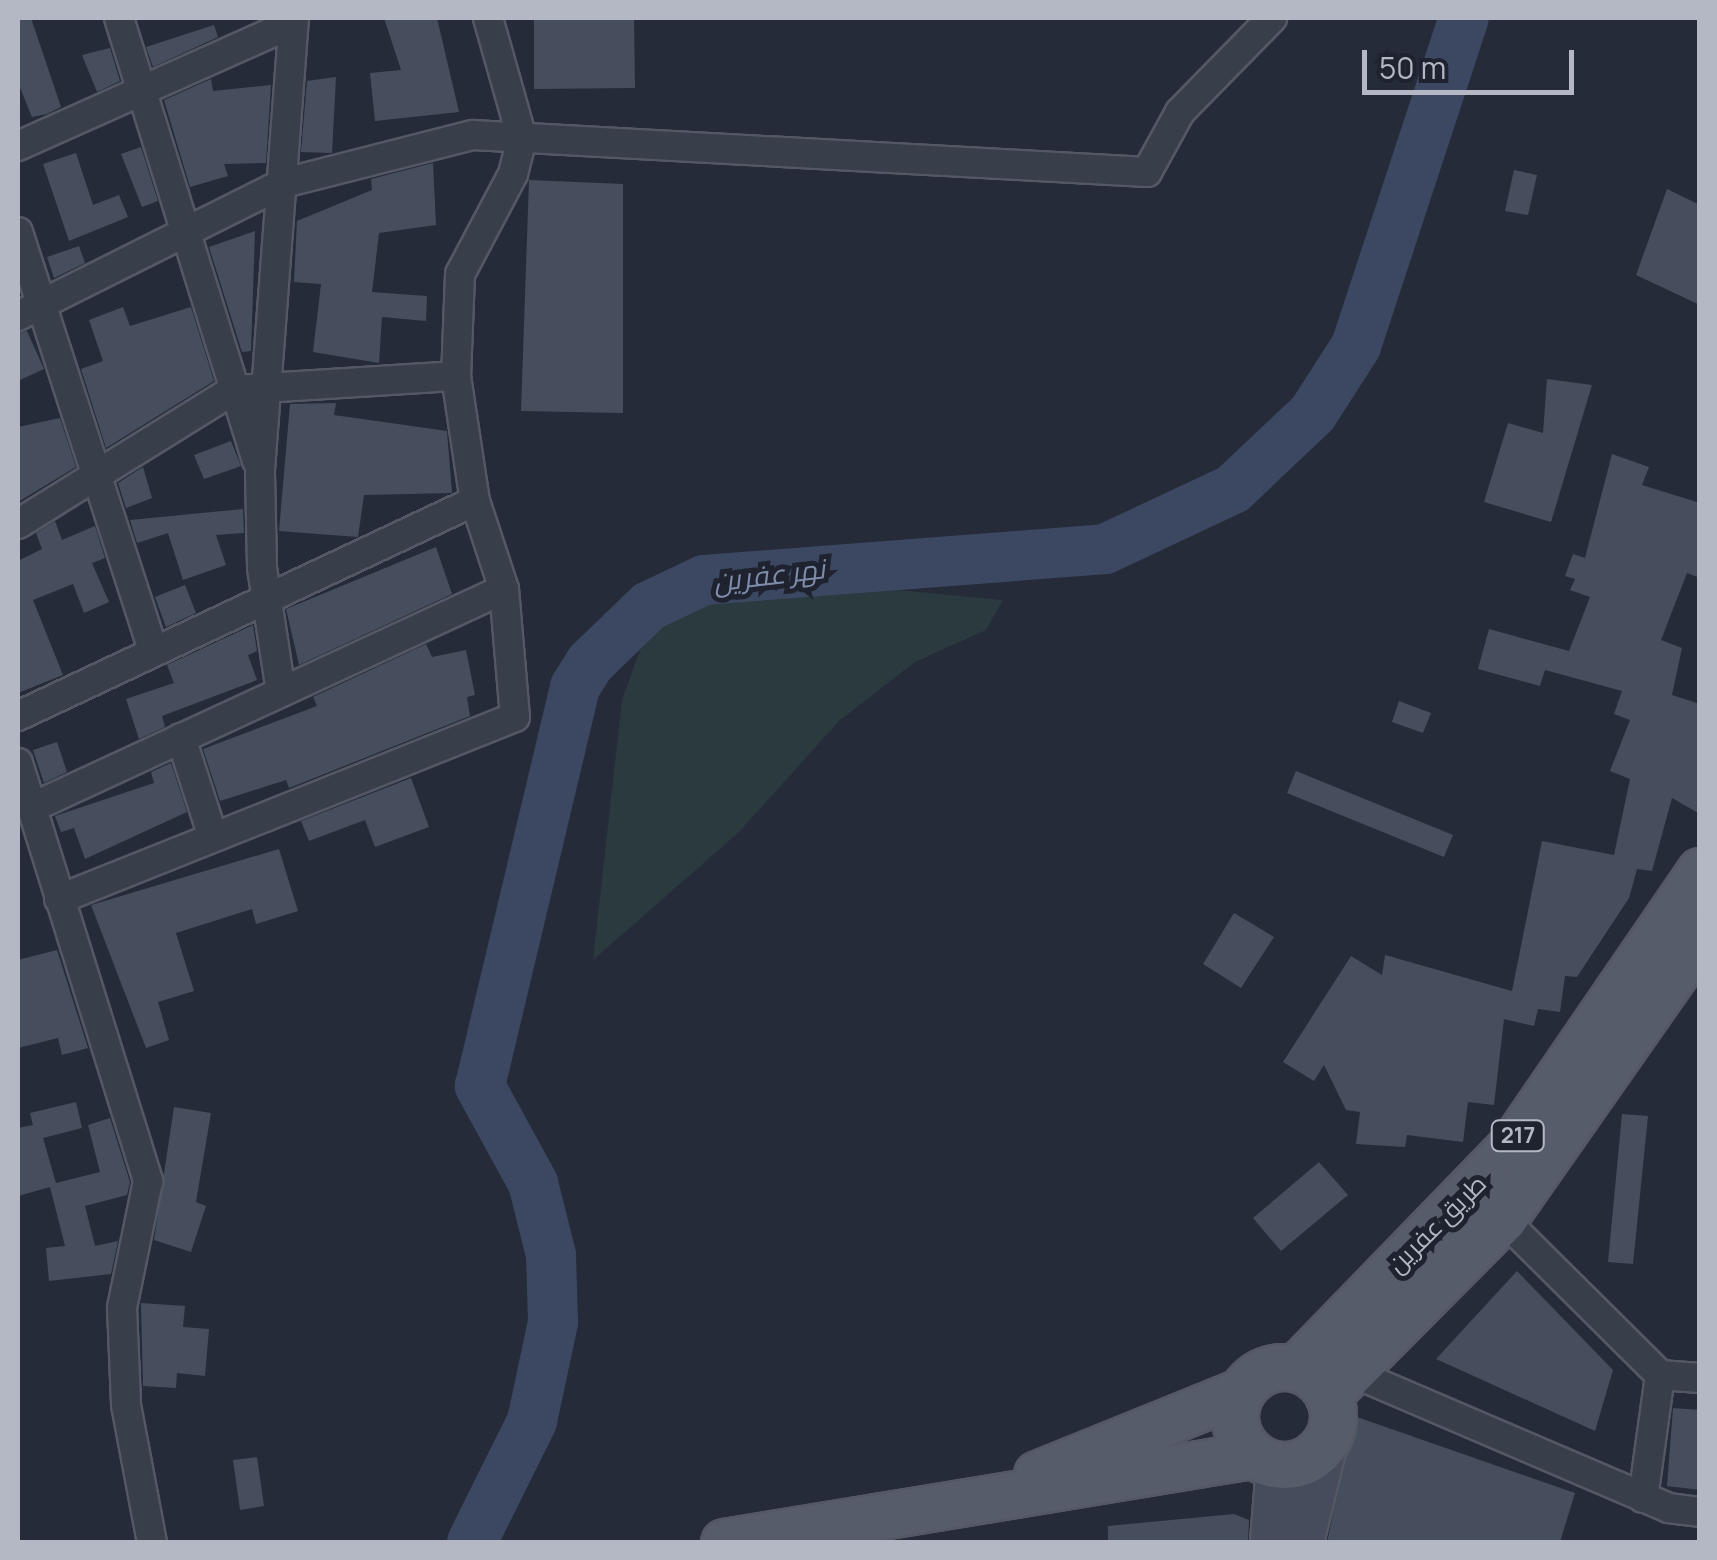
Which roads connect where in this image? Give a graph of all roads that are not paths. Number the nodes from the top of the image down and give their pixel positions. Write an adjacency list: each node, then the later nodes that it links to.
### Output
1 (119, 18): 5 (street)
2 (488, 18): 6 (street)
3 (1272, 18): 6 (street)
4 (294, 20): 5 (street); 8 (street)
5 (140, 89): 7 (street); 10 (street)
6 (522, 138): 8 (street); 12 (street)
7 (18, 146)
8 (284, 183): 10 (street); 13 (street)
9 (18, 232): 11 (street)
10 (183, 236): 11 (street); 14 (street)
11 (28, 311): 16 (street)
12 (456, 376): 13 (street); 17 (street)
13 (270, 382): 14 (street); 15 (street)
14 (233, 390): 15 (street); 16 (street)
15 (260, 470): 20 (street)
16 (93, 479): 18 (street); 21 (street)
17 (475, 501): 19 (street); 20 (street)
18 (18, 524)
19 (504, 589): 22 (street); 27 (street)
20 (267, 599): 21 (street); 22 (street)
21 (154, 652): 23 (street)
22 (281, 692): 24 (street)
23 (18, 716)
24 (181, 738): 26 (street); 27 (street)
25 (18, 762): 26 (street)
26 (30, 808): 29 (street)
27 (213, 837): 29 (street)
28 (1700, 871): 35 (main road, طريق عفرين / 217)
29 (59, 899): 40 (street)
30 (1700, 938): 31 (main road, طريق عفرين / 217)
31 (1504, 1219): 32 (street); 35 (main road, طريق عفرين / 217)
32 (1660, 1375): 33 (street); 37 (street)
33 (1700, 1378)
34 (1240, 1392): 35 (main road, 217); 36 (main road); 38 (main road, 217)
35 (1325, 1393): 36 (main road, 217); 37 (street); 43 (main road)
36 (1264, 1460): 38 (main road, 217); 42 (main road)
37 (1643, 1498): 39 (street)
38 (970, 1502): 41 (main road, 217)
39 (1700, 1512)
40 (152, 1542)
41 (724, 1542)
42 (1271, 1542)
43 (1303, 1542)

